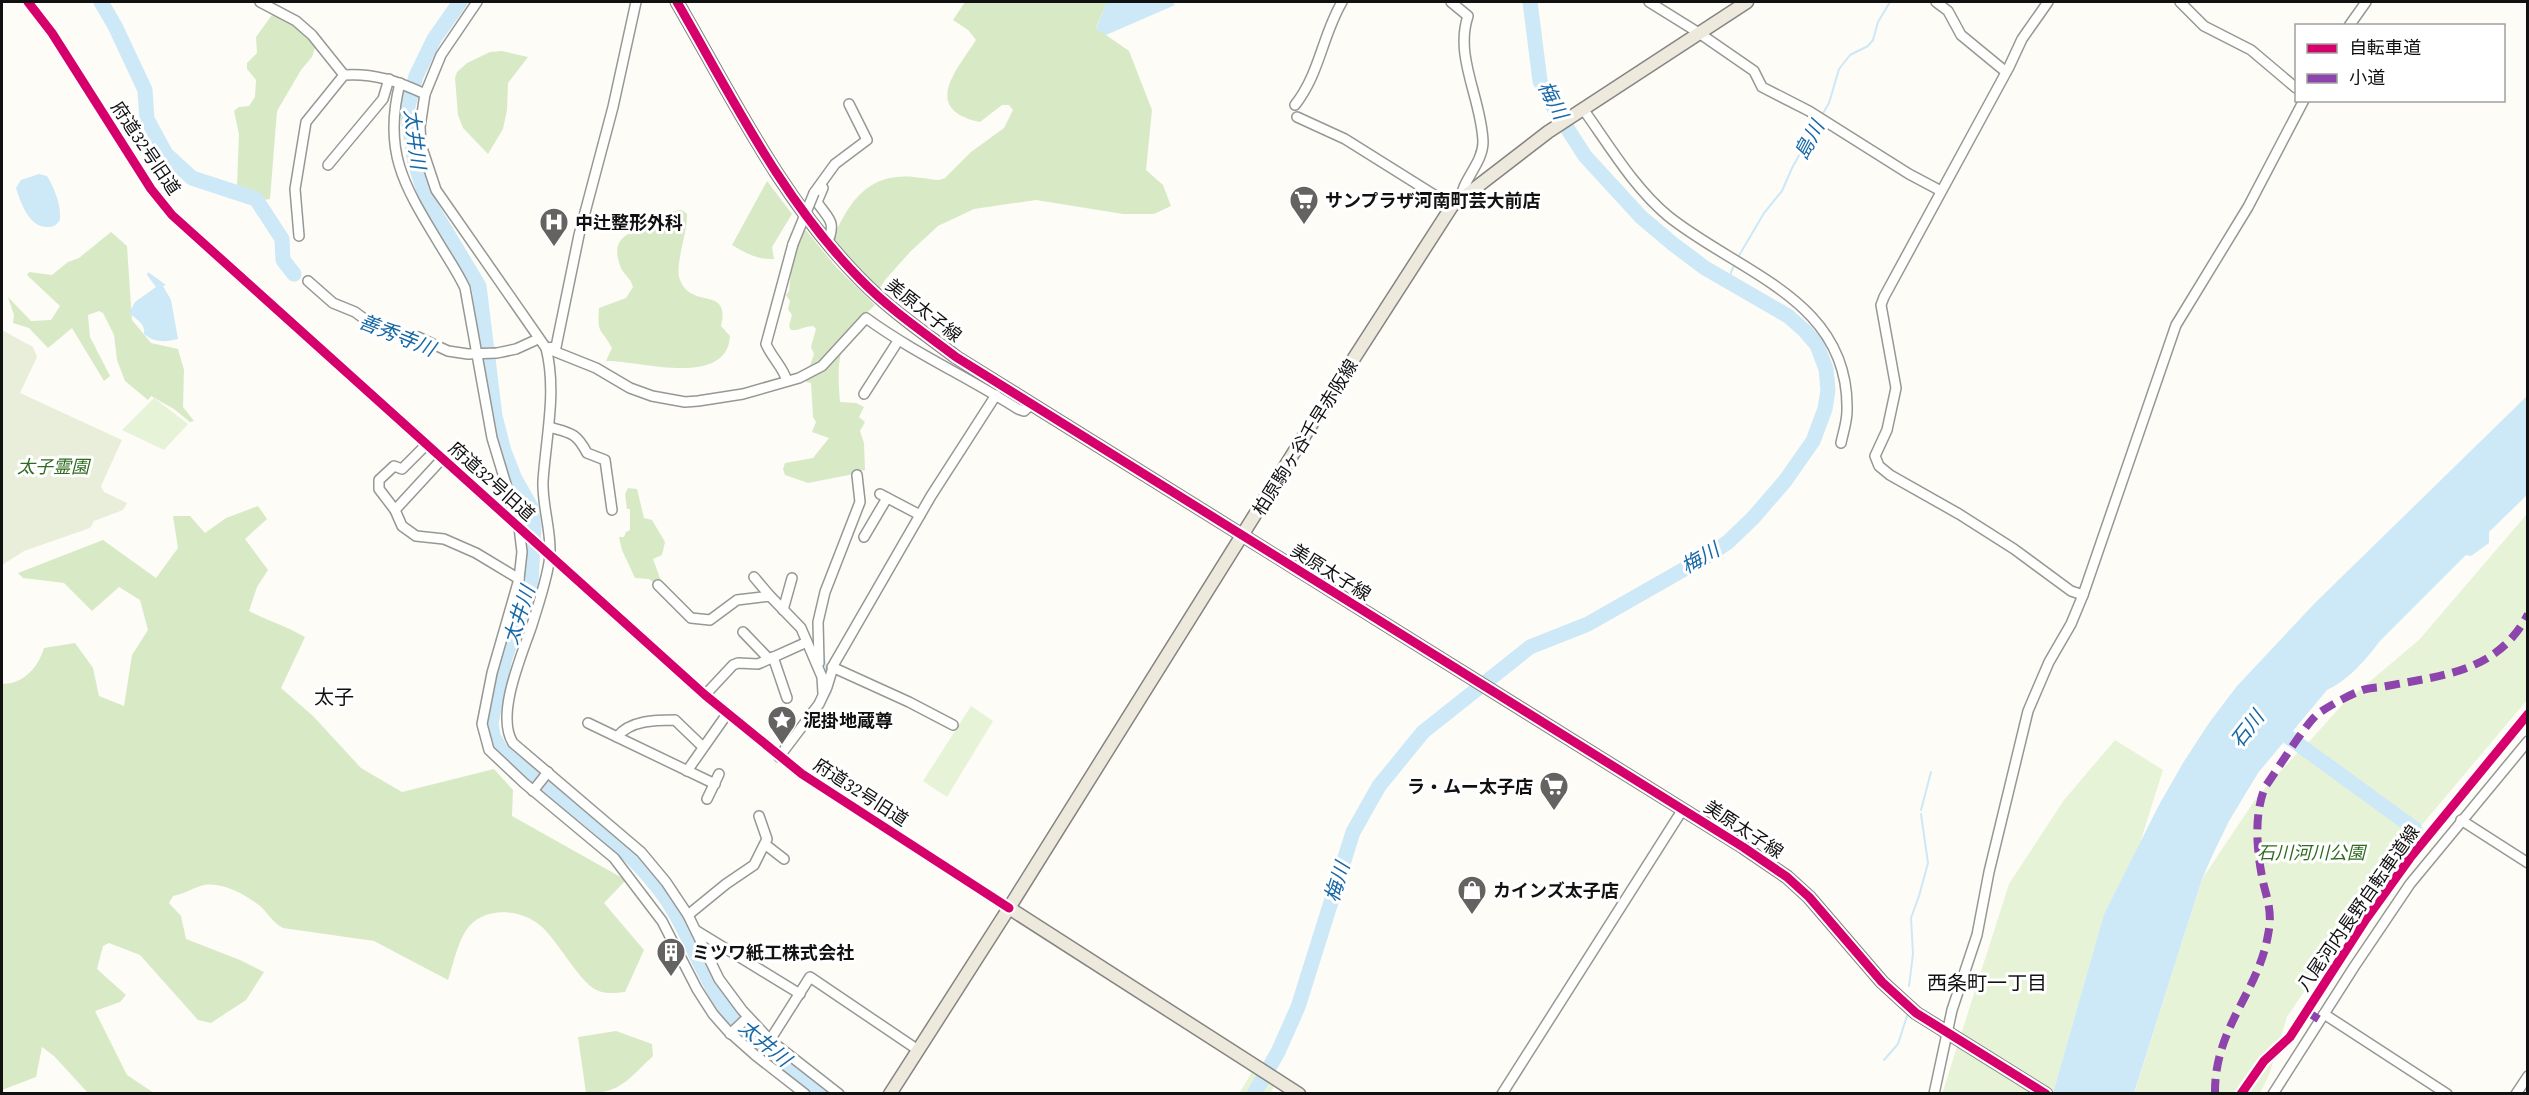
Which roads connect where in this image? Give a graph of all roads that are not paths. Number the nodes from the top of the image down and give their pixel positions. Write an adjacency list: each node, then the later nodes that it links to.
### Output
1 (28, 2): 44 (street, 府道32号旧道)
2 (260, 2): 17 (street)
3 (477, 2): 21 (street)
4 (636, 2): 36 (street)
5 (677, 2): 32 (main road, 美原太子線)
6 (1342, 2): 24 (street)
7 (1451, 2): 30 (street)
8 (1649, 2): 15 (street)
9 (1747, 2): 15 (main road, 柏原駒ヶ谷千早赤阪線)
10 (1936, 2): 16 (street)
11 (2048, 2): 16 (street)
12 (2180, 2): 20 (street)
13 (2366, 2): 14 (street)
14 (2350, 24)
15 (1699, 33): 25 (main road, 柏原駒ヶ谷千早赤阪線); 29 (street)
16 (2006, 72): 29 (street)
17 (344, 75): 18 (street); 31 (street)
18 (388, 79): 19 (street); 27 (street)
19 (401, 83): 21 (street); 37 (street)
20 (2295, 87)
21 (423, 93): 34 (street)
22 (2303, 102): 59 (street)
23 (849, 104): 28 (street)
24 (1295, 105)
25 (1581, 111): 30 (main road, 柏原駒ヶ谷千早赤阪線); 43 (street)
26 (1297, 117): 30 (street)
27 (328, 165)
28 (830, 170): 32 (street); 38 (street, bridge)
29 (1941, 192): 59 (street)
30 (1456, 204): 52 (main road, 柏原駒ヶ谷千早赤阪線)
31 (299, 236)
32 (828, 242): 41 (main road, 美原太子線)
33 (308, 281): 37 (street)
34 (538, 339): 36 (street); 37 (street)
35 (898, 341): 38 (street); 39 (street); 40 (street)
36 (546, 348): 38 (street); 42 (street)
37 (478, 353): 50 (street)
38 (787, 381)
39 (864, 394)
40 (996, 395): 41 (street); 49 (street)
41 (1032, 404): 52 (main road, 美原太子線)
42 (549, 427): 48 (street); 54 (street)
43 (1841, 443)
44 (426, 445): 45 (street, 府道32号旧道); 47 (street)
45 (442, 459): 47 (street); 50 (street, 府道32号旧道)
46 (857, 475): 66 (street)
47 (395, 510): 57 (street)
48 (612, 510)
49 (920, 515): 53 (street); 65 (street)
50 (511, 520): 51 (street, 府道32号旧道)
51 (521, 529): 54 (street, 府道32号旧道); 57 (street)
52 (1242, 535): 83 (main road, 美原太子線); 89 (main road, 柏原駒ヶ谷千早赤阪線)
53 (864, 537)
54 (547, 551): 68 (street, 府道32号旧道); 78 (street)
55 (754, 577): 60 (street)
56 (792, 578): 61 (street)
57 (519, 579): 81 (street)
58 (658, 585): 60 (street)
59 (2083, 595): 95 (street)
60 (770, 596): 61 (street)
61 (783, 610): 63 (street)
62 (743, 635): 64 (street)
63 (807, 642): 64 (street); 66 (street)
64 (771, 658): 68 (street); 69 (street)
65 (832, 667): 67 (street); 72 (street)
66 (819, 668): 67 (street)
67 (823, 693): 76 (street)
68 (705, 695): 70 (street, 府道32号旧道)
69 (787, 698)
70 (727, 714): 75 (street); 76 (street, 府道32号旧道)
71 (588, 723): 73 (street)
72 (953, 725)
73 (617, 736): 75 (street); 77 (street)
74 (2528, 741): 85 (street)
75 (703, 747): 77 (street)
76 (779, 757): 89 (street, 府道32号旧道)
77 (687, 771): 80 (street)
78 (547, 774): 81 (street); 90 (street)
79 (719, 774): 80 (street)
80 (715, 784): 82 (street)
81 (534, 789): 96 (street)
82 (707, 799)
83 (1683, 809): 95 (main road, 美原太子線); 104 (street)
84 (759, 816): 86 (street)
85 (2461, 820): 88 (street); 93 (street)
86 (766, 845): 87 (street); 90 (street)
87 (784, 859)
88 (2528, 863)
89 (1009, 908): 98 (main road, 柏原駒ヶ谷千早赤阪線); 103 (main road)
90 (688, 915): 91 (street)
91 (697, 931): 92 (street); 94 (street)
92 (800, 994): 97 (street); 98 (street)
93 (2324, 1014): 107 (street); 108 (street)
94 (748, 1017): 96 (street); 97 (street)
95 (1951, 1033): 105 (street); 106 (main road, 美原太子線)
96 (730, 1034): 100 (street)
97 (770, 1040): 101 (street)
98 (918, 1050): 102 (main road, 柏原駒ヶ谷千早赤阪線)
99 (2528, 1076): 109 (street)
100 (805, 1094)
101 (839, 1094)
102 (890, 1094)
103 (1299, 1094)
104 (1502, 1094)
105 (1934, 1094)
106 (2046, 1094)
107 (2273, 1094)
108 (2447, 1094)
109 (2516, 1094)

